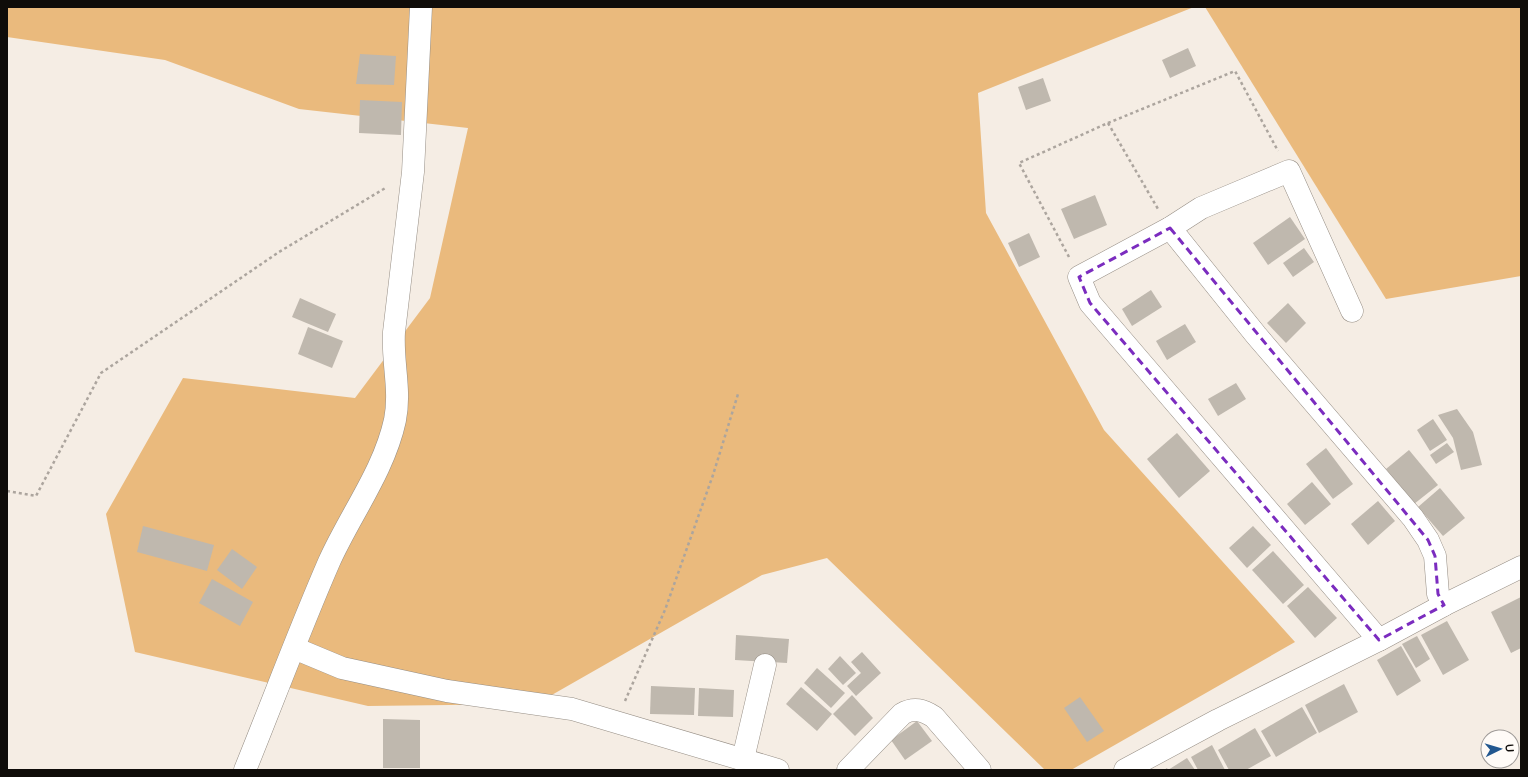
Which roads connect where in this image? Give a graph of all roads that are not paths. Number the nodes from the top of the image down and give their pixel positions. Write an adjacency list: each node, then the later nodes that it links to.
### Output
1 (421, 7): 7 (street)
2 (1170, 228): 3 (street); 5 (street); 6 (street)
3 (1352, 310)
4 (1521, 567): 5 (street)
5 (1444, 605): 6 (street)
6 (1379, 640): 14 (street)
7 (294, 648): 9 (street); 10 (street)
8 (765, 665): 9 (street)
9 (743, 759): 11 (street)
10 (245, 770)
11 (778, 770)
12 (848, 770): 13 (street)
13 (980, 770)
14 (1125, 770)

